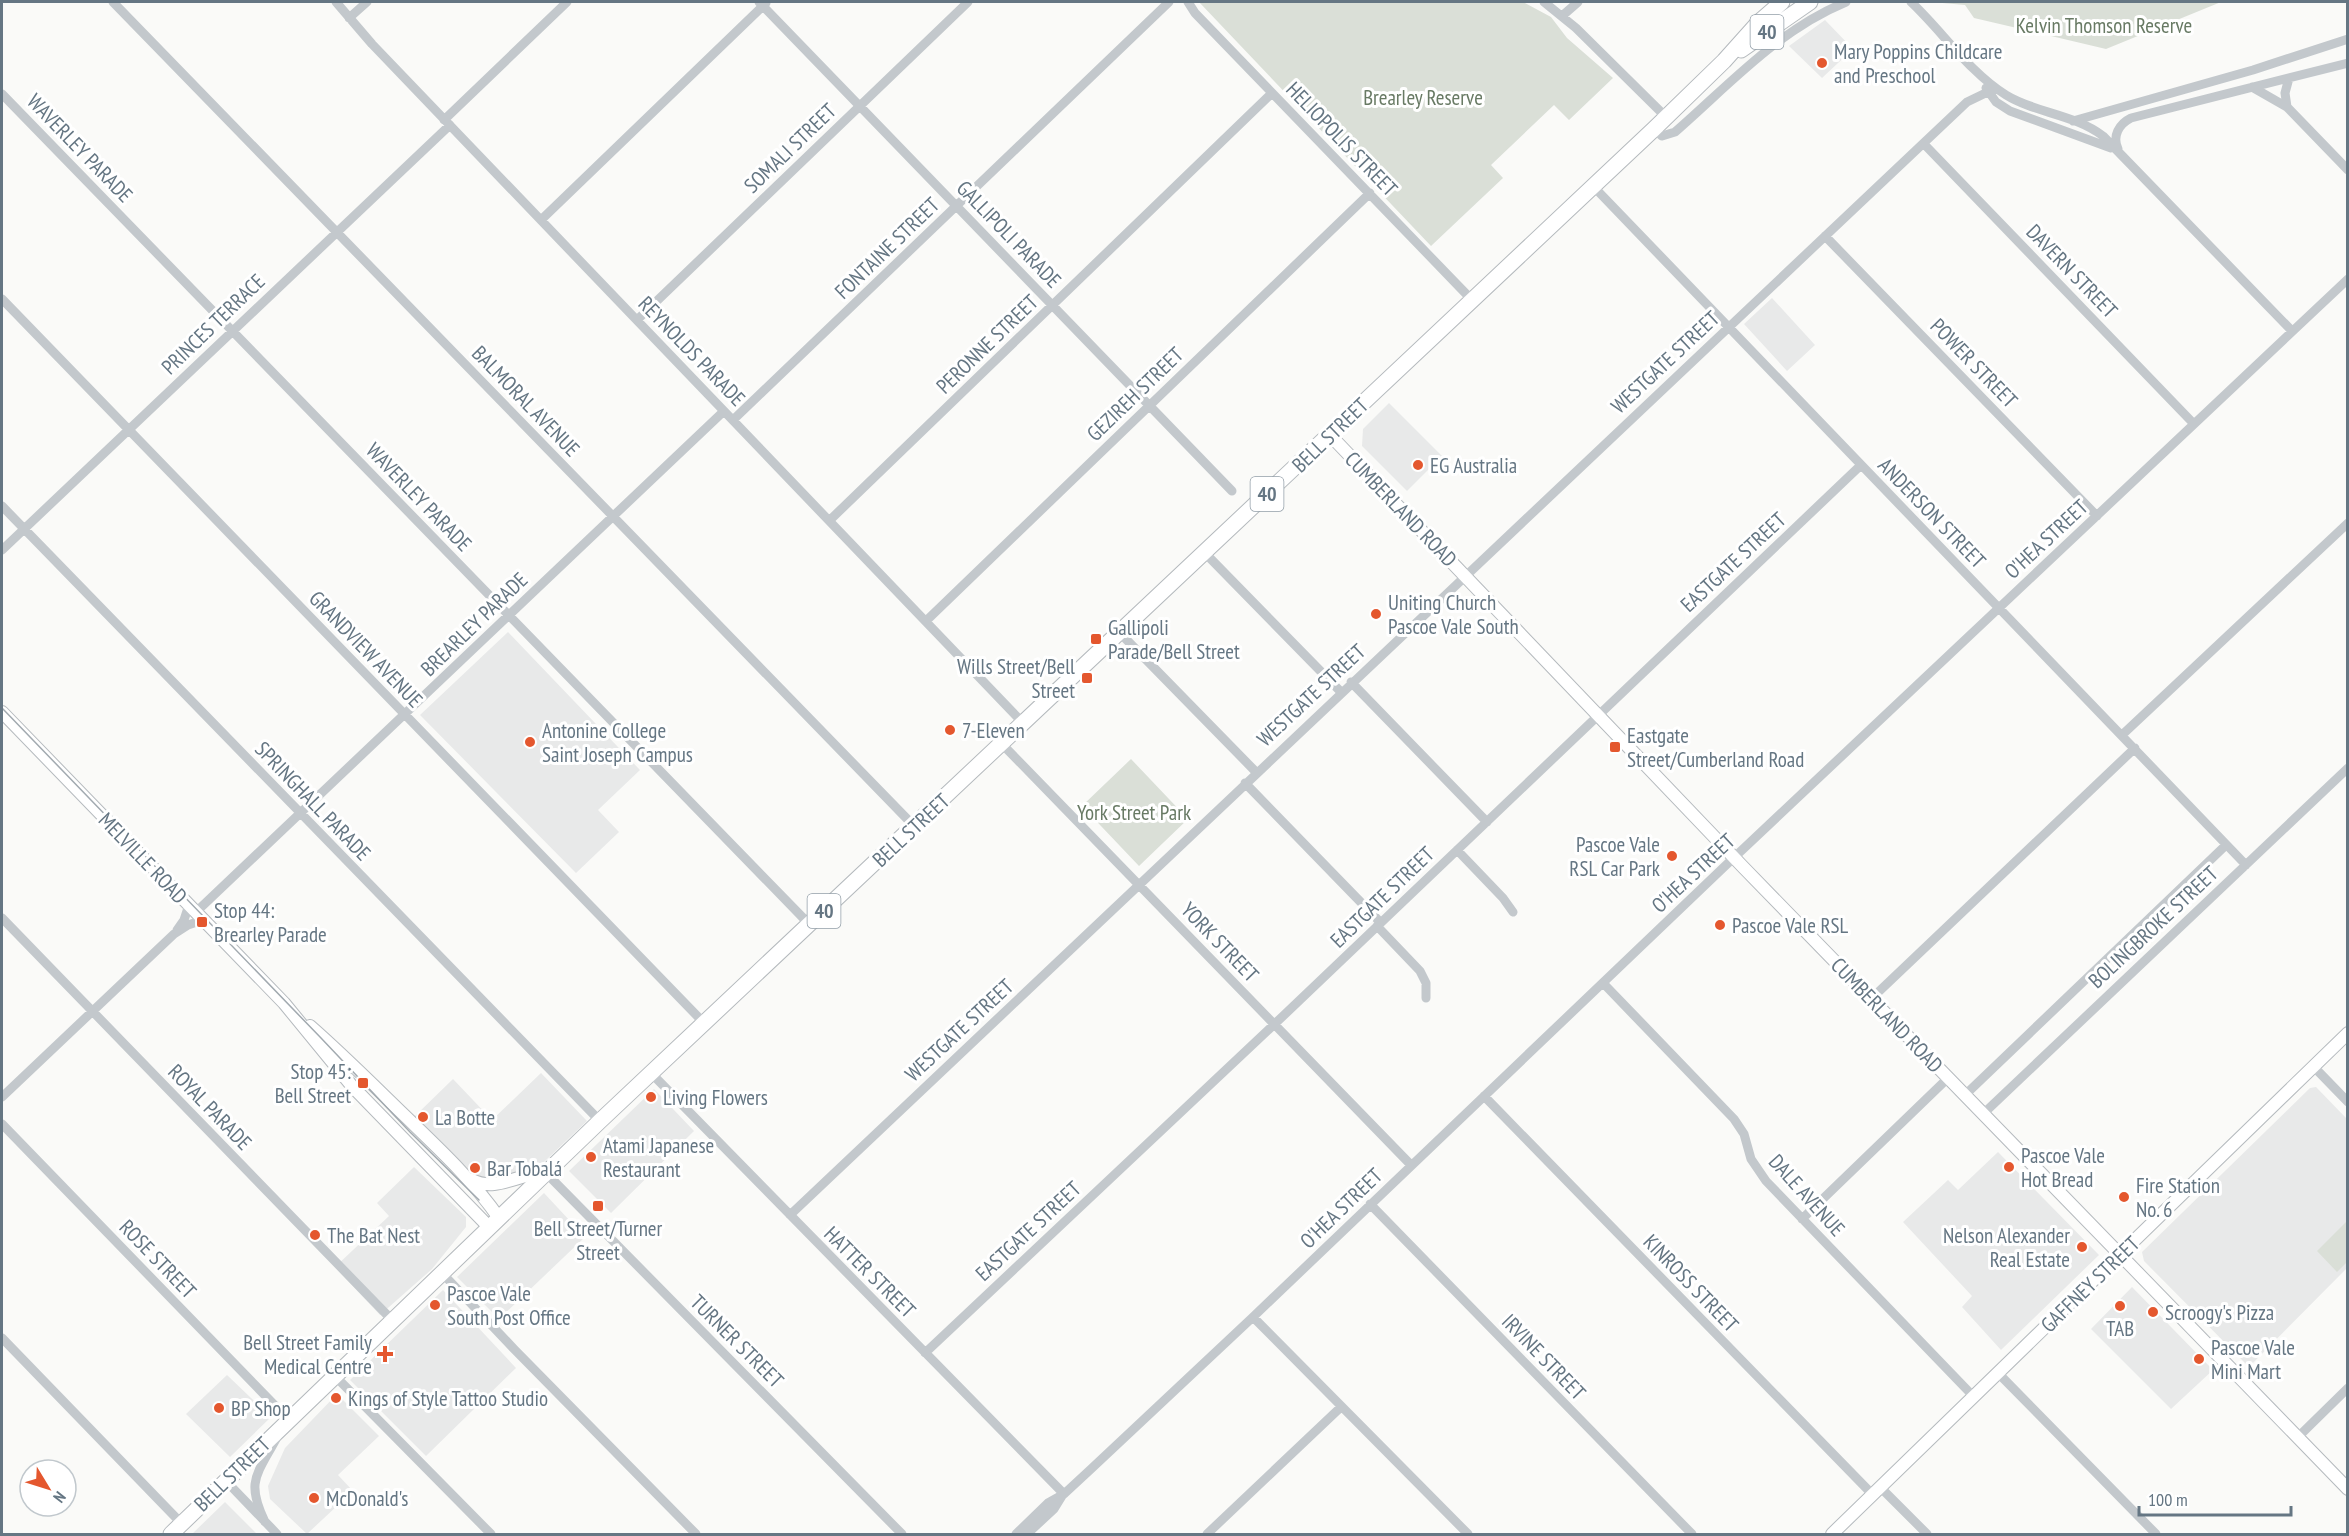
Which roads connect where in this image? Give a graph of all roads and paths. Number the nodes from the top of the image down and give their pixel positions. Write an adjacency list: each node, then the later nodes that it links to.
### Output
1 (113, 2): 38 (street, BALMORAL AVENUE)
2 (336, 2): 16 (street, REYNOLDS PARADE)
3 (367, 2): 16 (street)
4 (567, 2): 29 (street, PRINCES TERRACE)
5 (968, 2): 25 (street, SOMALI STREET)
6 (1169, 2): 36 (street, FONTAINE STREET)
7 (1188, 2): 24 (street, HELIOPOLIS STREET)
8 (1544, 2): 15 (street)
9 (1578, 2): 15 (street)
10 (1782, 2): 18 (highway, BELL STREET / 40)
11 (1810, 2): 18 (highway, BELL STREET / 40)
12 (1845, 2): 30 (street)
13 (1911, 2): 22 (street)
14 (763, 3): 25 (street, GALLIPOLI PARADE); 37 (street)
15 (1562, 16): 27 (street)
16 (350, 18): 29 (street, REYNOLDS PARADE)
17 (2348, 39): 28 (street)
18 (1724, 61): 27 (highway, BELL STREET / 40)
19 (2348, 63): 20 (street)
20 (2289, 78): 21 (street); 26 (street)
21 (2252, 87): 26 (street); 32 (street)
22 (1992, 90): 28 (street); 31 (street, WESTGATE STREET); 32 (street)
23 (2, 93): 46 (street, WAVERLEY PARADE)
24 (1272, 93): 35 (street, HELIOPOLIS STREET); 43 (street, PERONNE STREET)
25 (860, 105): 36 (street, GALLIPOLI PARADE); 44 (street, SOMALI STREET)
26 (2287, 107): 33 (street)
27 (1666, 117): 30 (highway, BELL STREET / 40)
28 (2073, 121): 32 (street)
29 (447, 122): 37 (street, REYNOLDS PARADE); 38 (street, PRINCES TERRACE)
30 (1654, 129): 34 (highway, BELL STREET / 40)
31 (1924, 144): 39 (street, WESTGATE STREET); 51 (street, DAVERN STREET)
32 (2122, 156): 47 (street)
33 (2348, 170)
34 (1593, 186): 42 (highway, BELL STREET / 40); 45 (street, ANDERSON STREET)
35 (1370, 193): 42 (street, HELIOPOLIS STREET); 48 (street, GEZIREH STREET)
36 (956, 205): 43 (street, GALLIPOLI PARADE); 50 (street, FONTAINE STREET)
37 (541, 220): 44 (street, REYNOLDS PARADE)
38 (337, 232): 46 (street, PRINCES TERRACE); 57 (street, BALMORAL AVENUE)
39 (1825, 236): 45 (street, WESTGATE STREET); 58 (street, POWER STREET)
40 (2348, 279): 47 (street, O'HEA STREET)
41 (2, 299): 52 (street, GRANDVIEW AVENUE)
42 (1472, 300): 53 (highway, BELL STREET / 40)
43 (1053, 305): 48 (street, GALLIPOLI PARADE); 59 (street, PERONNE STREET)
44 (637, 320): 49 (street, REYNOLDS PARADE)
45 (1728, 327): 54 (street, ANDERSON STREET); 64 (street, WESTGATE STREET)
46 (232, 331): 52 (street, PRINCES TERRACE); 66 (street, WAVERLEY PARADE)
47 (2292, 332): 51 (street, O'HEA STREET)
48 (1149, 406): 55 (street, GALLIPOLI PARADE); 67 (street, GEZIREH STREET)
49 (724, 411): 50 (street, REYNOLDS PARADE); 57 (street, BREARLEY PARADE)
50 (733, 420): 59 (street, REYNOLDS PARADE)
51 (2194, 423): 58 (street, O'HEA STREET)
52 (128, 429): 61 (street, PRINCES TERRACE); 72 (street, GRANDVIEW AVENUE)
53 (1330, 435): 63 (highway, BELL STREET / 40); 64 (main road, CUMBERLAND ROAD)
54 (1861, 465): 65 (street, ANDERSON STREET); 73 (street, EASTGATE STREET)
55 (1232, 491)
56 (2, 506): 61 (street, SPRINGHALL PARADE)
57 (613, 516): 66 (street, BREARLEY PARADE); 83 (street, BALMORAL AVENUE)
58 (2097, 516): 65 (street, O'HEA STREET)
59 (830, 520): 67 (street, REYNOLDS PARADE)
60 (2348, 523): 75 (street)
61 (24, 529): 62 (street, PRINCES TERRACE); 81 (street, SPRINGHALL PARADE)
62 (2, 550)
63 (1204, 552): 68 (highway, BELL STREET / 40); 70 (street)
64 (1464, 576): 69 (street, WESTGATE STREET); 73 (main road, CUMBERLAND ROAD)
65 (1999, 609): 75 (street, ANDERSON STREET); 86 (street, O'HEA STREET)
66 (509, 615): 72 (street, BREARLEY PARADE); 92 (street, WAVERLEY PARADE)
67 (926, 621): 74 (street, REYNOLDS PARADE)
68 (1119, 632): 74 (highway, BELL STREET / 40); 79 (street)
69 (1351, 682): 70 (street, WESTGATE STREET); 82 (street)
70 (1341, 692): 79 (street, WESTGATE STREET)
71 (2, 712): 89 (main road, MELVILLE ROAD)
72 (404, 715): 81 (street, BREARLEY PARADE); 100 (street, GRANDVIEW AVENUE)
73 (1598, 715): 82 (street, EASTGATE STREET); 86 (main road, CUMBERLAND ROAD)
74 (1023, 723): 76 (highway, BELL STREET / 40)
75 (2122, 735): 77 (street, ANDERSON STREET)
76 (1002, 744): 83 (highway, BELL STREET / 40); 88 (street, YORK STREET)
77 (2136, 748): 84 (street, ANDERSON STREET); 97 (street)
78 (2348, 768): 87 (street, BOLINGBROKE STREET)
79 (1256, 772): 80 (street, WESTGATE STREET)
80 (1245, 783): 88 (street, WESTGATE STREET); 93 (street)
81 (300, 814): 89 (street, BREARLEY PARADE); 111 (street, SPRINGHALL PARADE)
82 (1487, 822): 85 (street, EASTGATE STREET)
83 (914, 826): 92 (highway, BELL STREET / 40)
84 (2226, 845): 87 (street, ANDERSON STREET); 106 (street, BOLINGBROKE STREET)
85 (1457, 850): 90 (street); 93 (street, EASTGATE STREET)
86 (1735, 858): 95 (street, O'HEA STREET); 97 (main road, CUMBERLAND ROAD)
87 (2246, 865): 110 (street, BOLINGBROKE STREET)
88 (1139, 884): 101 (street, YORK STREET); 117 (street, WESTGATE STREET)
89 (196, 912): 94 (street, BREARLEY PARADE); 94 (street, BREARLEY PARADE); 98 (main road, MELVILLE ROAD)
90 (1513, 912)
91 (2, 918): 99 (street, ROYAL PARADE)
92 (810, 925): 100 (highway, BELL STREET / 40)
93 (1379, 925): 96 (street); 101 (street, EASTGATE STREET)
94 (174, 934): 99 (street, BREARLEY PARADE)
95 (1603, 983): 107 (street, O'HEA STREET); 118 (street, DALE AVENUE)
96 (1426, 998)
97 (1871, 999): 105 (main road, CUMBERLAND ROAD)
98 (284, 1003): 115 (main road, MELVILLE ROAD); 119 (main road, MELVILLE ROAD)
99 (92, 1011): 108 (street, BREARLEY PARADE); 123 (street, ROYAL PARADE)
100 (705, 1024): 104 (highway, BELL STREET / 40)
101 (1274, 1024): 113 (street, YORK STREET); 125 (street, EASTGATE STREET)
102 (2348, 1033): 103 (main road, GAFFNEY STREET)
103 (2313, 1066): 109 (street); 120 (main road, GAFFNEY STREET)
104 (652, 1074): 111 (highway, BELL STREET / 40); 117 (street, HATTER STREET)
105 (1948, 1078): 106 (main road, CUMBERLAND ROAD); 118 (street)
106 (1965, 1095): 110 (main road, CUMBERLAND ROAD)
107 (1484, 1096): 113 (street, O'HEA STREET); 135 (street, KINROSS STREET)
108 (2, 1097)
109 (2348, 1102)
110 (1983, 1114): 120 (main road, CUMBERLAND ROAD)
111 (600, 1121): 114 (highway, BELL STREET / 40)
112 (2, 1124): 131 (street, ROSE STREET)
113 (1411, 1165): 116 (street, O'HEA STREET)
114 (546, 1173): 115 (main road); 119 (highway, BELL STREET / 40); 142 (street, TURNER STREET)
115 (466, 1176): 119 (main road, MELVILLE ROAD)
116 (1370, 1204): 122 (street, O'HEA STREET); 147 (street, IRVINE STREET)
117 (790, 1215): 125 (street, HATTER STREET)
118 (1802, 1219): 129 (street, DALE AVENUE)
119 (494, 1222): 121 (highway, BELL STREET / 40)
120 (2119, 1256): 126 (main road, GAFFNEY STREET); 132 (main road, CUMBERLAND ROAD)
121 (442, 1273): 123 (highway, BELL STREET / 40); 141 (street)
122 (1253, 1317): 130 (street); 136 (street, O'HEA STREET)
123 (393, 1321): 127 (highway, BELL STREET / 40)
124 (2, 1338): 138 (street)
125 (925, 1353): 136 (street, HATTER STREET)
126 (1998, 1373): 129 (main road, GAFFNEY STREET); 150 (street)
127 (335, 1376): 131 (highway, BELL STREET / 40); 140 (street)
128 (2348, 1388): 132 (street)
129 (1974, 1396): 135 (main road, GAFFNEY STREET)
130 (1341, 1407): 145 (street); 146 (street)
131 (288, 1419): 133 (highway, BELL STREET / 40); 137 (street)
132 (2297, 1438): 134 (main road, CUMBERLAND ROAD)
133 (225, 1480): 137 (street); 138 (highway, BELL STREET / 40)
134 (2348, 1489)
135 (1877, 1491): 148 (main road, GAFFNEY STREET); 149 (street, KINROSS STREET)
136 (1064, 1494): 143 (street, O'HEA STREET); 144 (street, O'HEA STREET)
137 (265, 1522): 139 (street)
138 (176, 1529)
139 (277, 1534)
140 (491, 1534)
141 (696, 1534)
142 (902, 1534)
143 (1016, 1534)
144 (1027, 1534)
145 (1207, 1534)
146 (1468, 1534)
147 (1692, 1534)
148 (1832, 1534)
149 (1927, 1534)
150 (2156, 1534)

